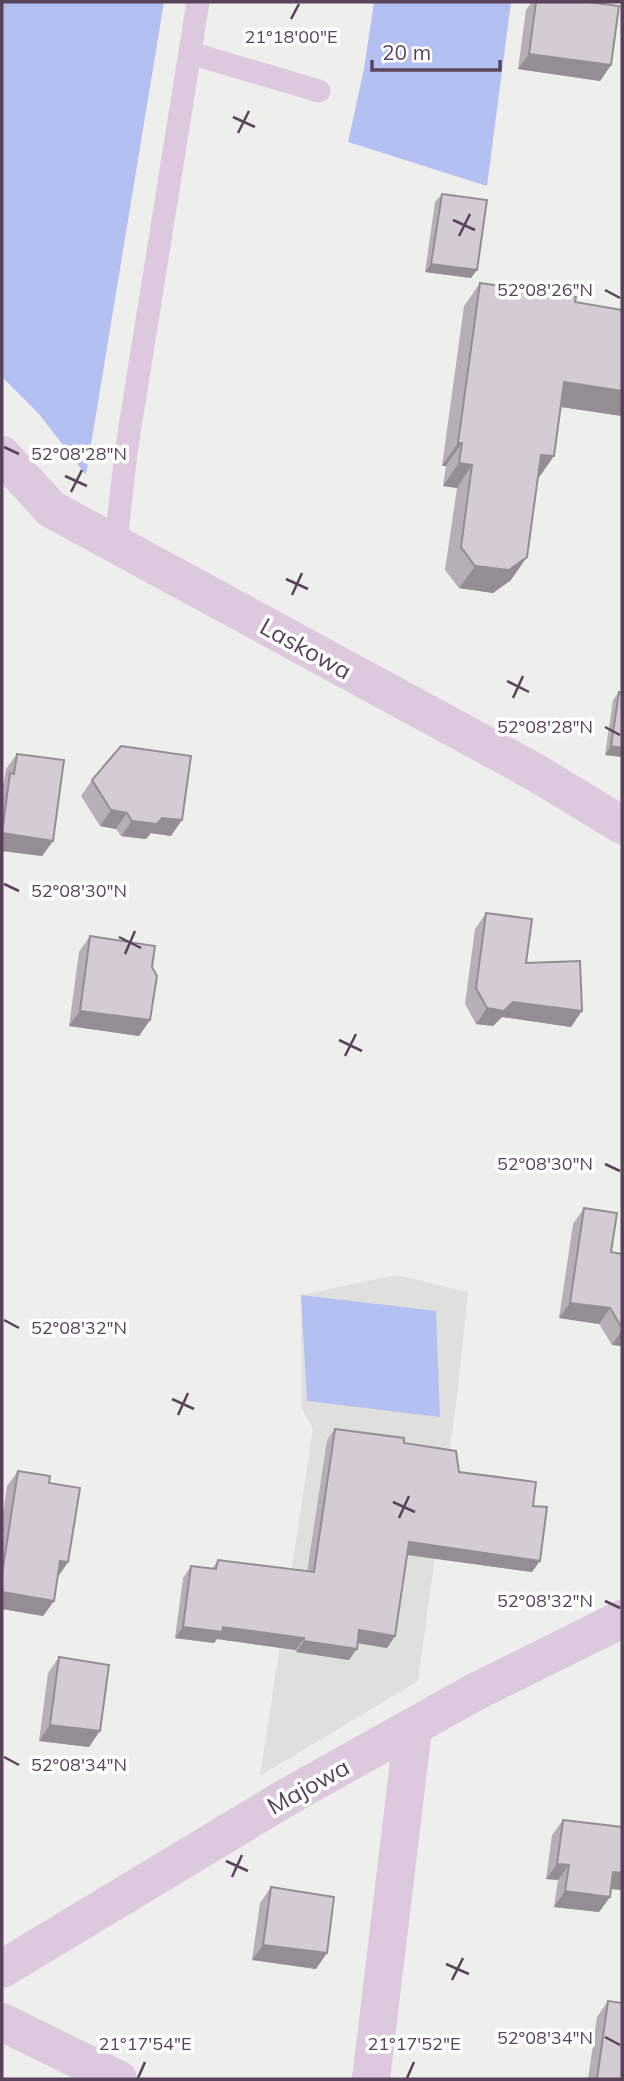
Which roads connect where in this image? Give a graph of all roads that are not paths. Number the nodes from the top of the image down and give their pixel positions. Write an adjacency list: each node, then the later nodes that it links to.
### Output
1 (198, 2): 2 (lane)
2 (190, 53): 3 (lane); 5 (lane)
3 (319, 91)
4 (2, 455): 5 (street, Laskowa)
5 (116, 542): 6 (street, Laskowa)
6 (622, 825)
7 (622, 1619): 8 (street, Majowa)
8 (412, 1729): 9 (street, Majowa); 12 (street)
9 (2, 1969)
10 (2, 2022): 11 (street)
11 (118, 2079)
12 (371, 2079)

